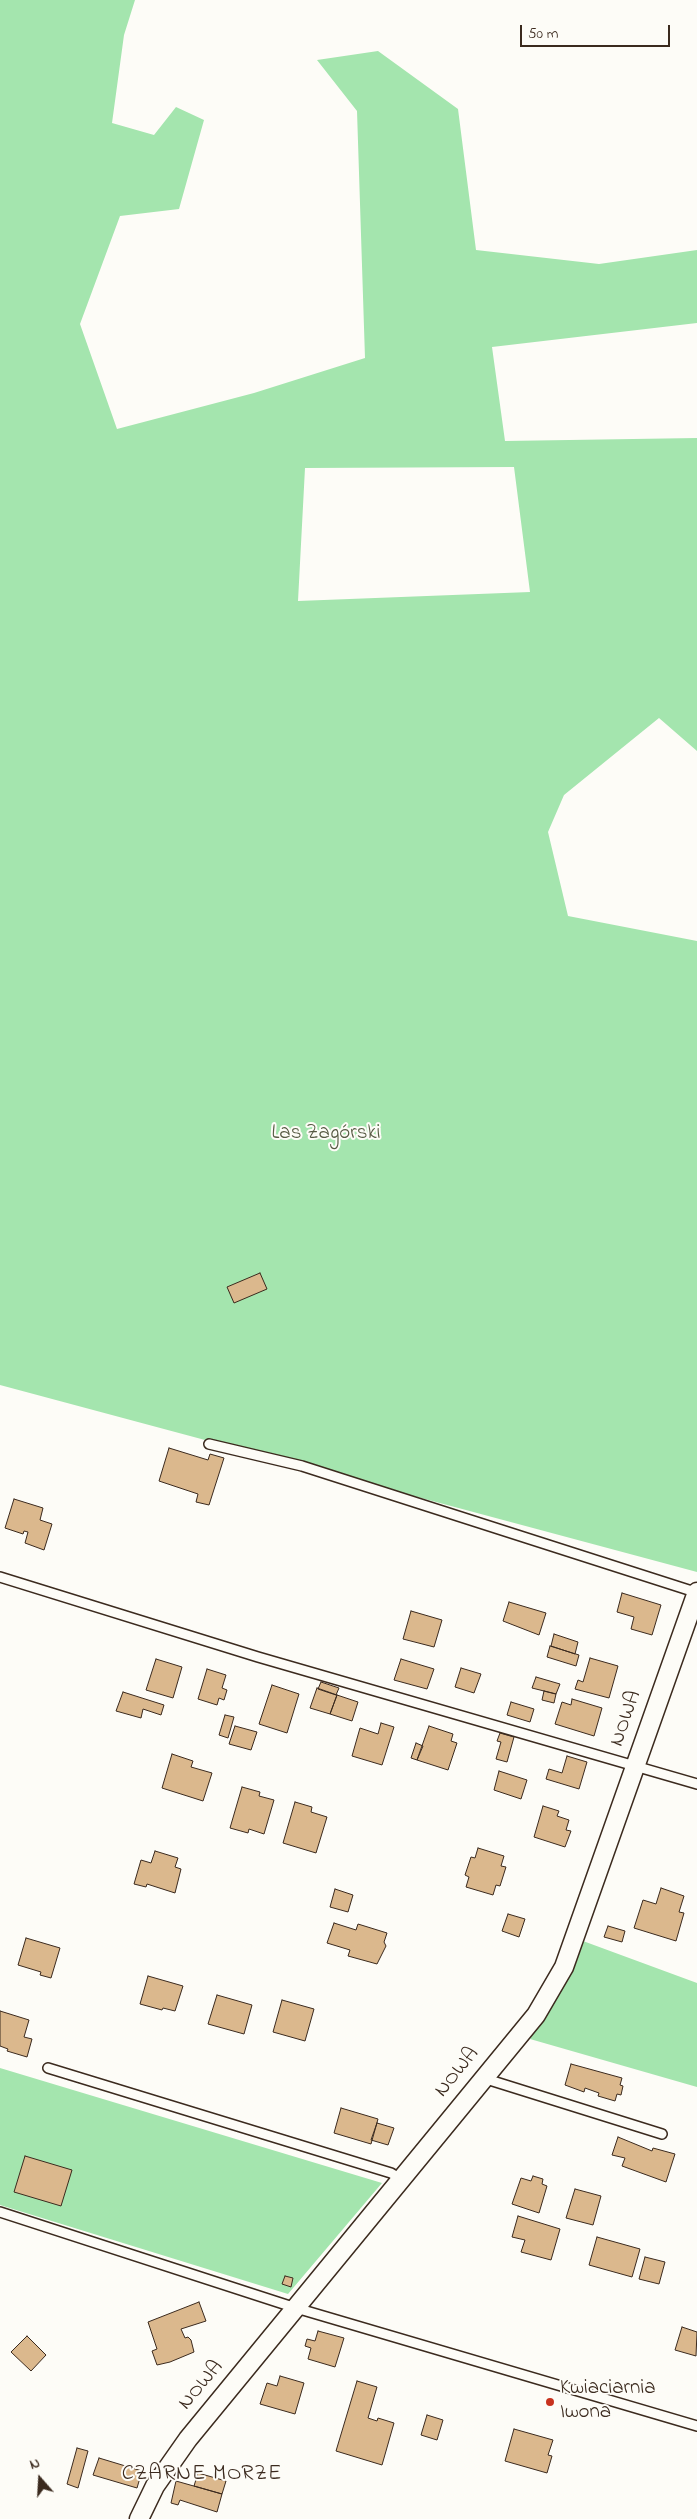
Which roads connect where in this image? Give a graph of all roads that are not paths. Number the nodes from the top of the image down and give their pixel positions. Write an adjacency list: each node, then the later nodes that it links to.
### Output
1 (210, 1444): 3 (lane)
2 (0, 1577): 4 (lane)
3 (696, 1592): 4 (street, NOWA)
4 (635, 1766): 5 (lane); 7 (street, NOWA)
5 (697, 1784)
6 (48, 2068): 9 (lane)
7 (483, 2078): 8 (lane); 9 (street, NOWA)
8 (662, 2134)
9 (401, 2180): 11 (street, NOWA)
10 (0, 2212): 11 (lane)
11 (296, 2308): 12 (lane); 13 (street, NOWA)
12 (697, 2426)
13 (139, 2519)

